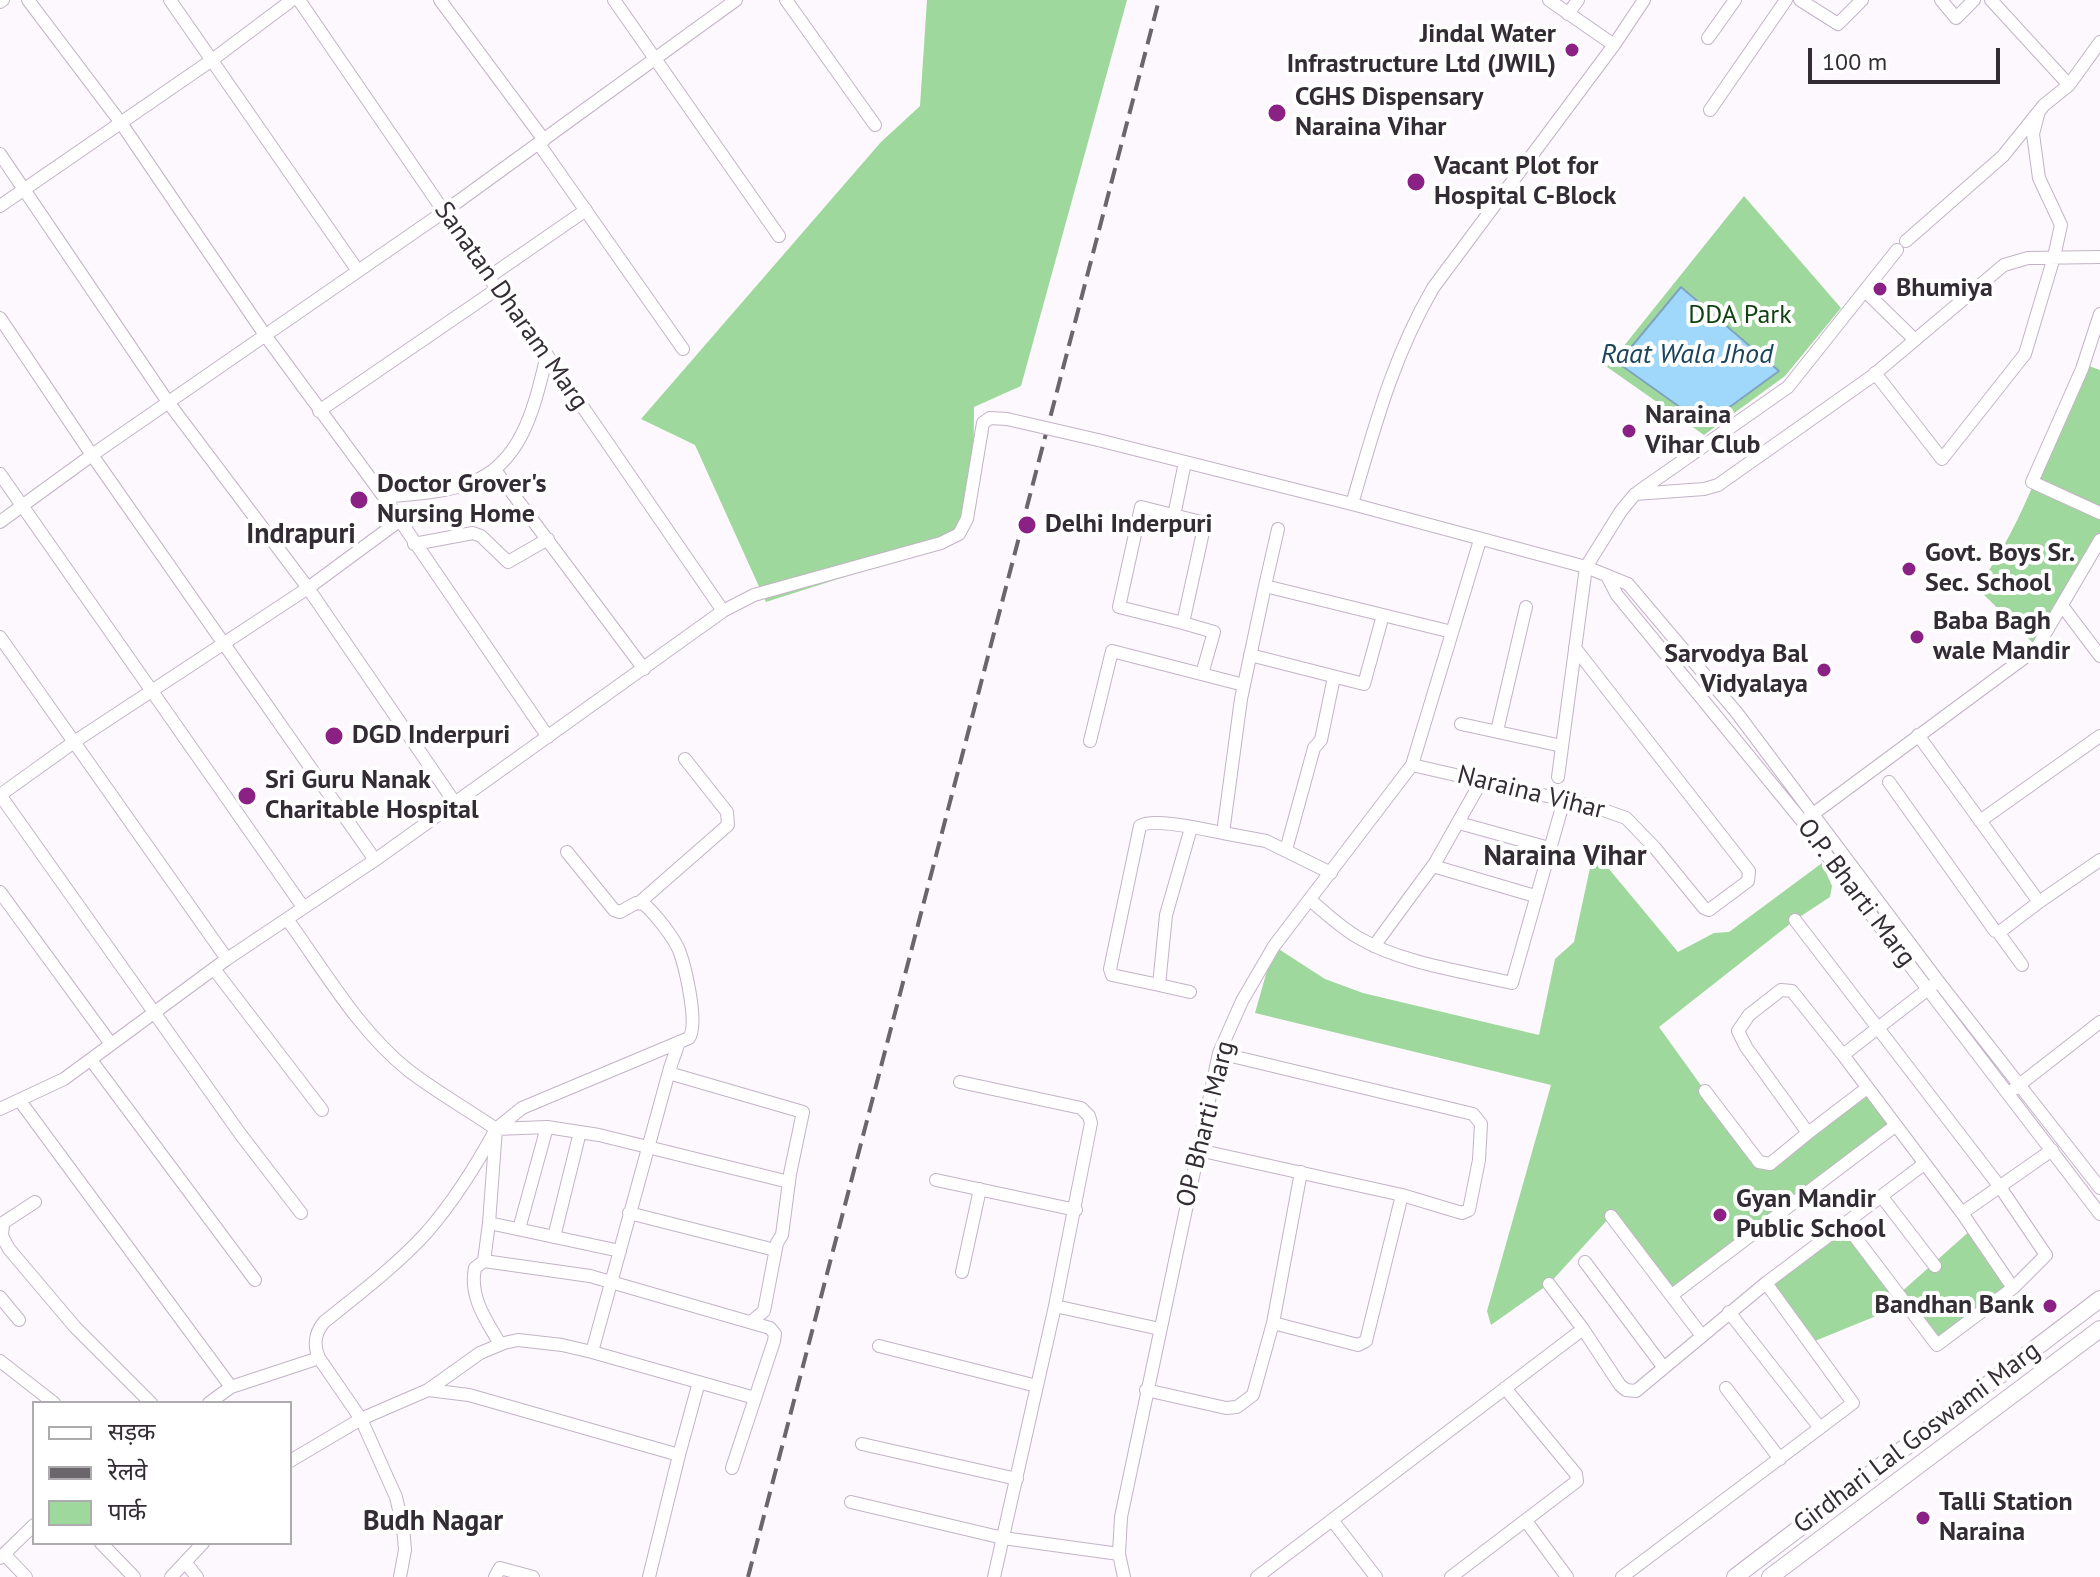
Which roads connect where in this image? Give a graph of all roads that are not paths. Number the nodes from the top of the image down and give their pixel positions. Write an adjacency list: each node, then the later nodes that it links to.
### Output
1 (28, 0): 28 (street)
2 (170, 0): 23 (street)
3 (292, 0): 23 (street)
4 (299, 0): 35 (street, Sanatan Dharam Marg)
5 (440, 0): 30 (street)
6 (614, 0): 24 (street)
7 (736, 0): 24 (street)
8 (786, 0): 29 (street)
9 (1549, 0): 19 (street)
10 (1578, 0): 19 (street)
11 (1644, 0): 22 (street)
12 (1735, 0): 20 (street)
13 (1786, 0): 26 (street)
14 (1800, 0): 15 (street)
15 (1862, 0)
16 (1941, 0): 17 (street)
17 (1974, 0)
18 (1991, 0): 25 (street)
19 (1568, 14): 22 (street)
20 (1708, 38)
21 (2100, 42): 25 (street)
22 (1614, 45): 58 (street)
23 (212, 60): 28 (street); 39 (street)
24 (654, 60): 30 (street); 36 (street)
25 (2069, 85): 27 (street)
26 (1710, 110)
27 (2039, 111): 37 (street); 42 (street)
28 (121, 123): 32 (street); 45 (street)
29 (875, 125)
30 (541, 142): 34 (street); 35 (street)
31 (0, 154): 32 (street)
32 (24, 189): 33 (street); 50 (street)
33 (0, 206)
34 (586, 210): 40 (street); 47 (street)
35 (445, 211): 39 (street); 40 (street, Sanatan Dharam Marg)
36 (779, 236)
37 (2054, 257): 38 (street); 46 (street); 49 (street)
38 (2100, 257)
39 (358, 271): 45 (street)
40 (489, 277): 41 (street, Sanatan Dharam Marg)
41 (497, 289): 48 (street, Sanatan Dharam Marg); 51 (street)
42 (1865, 291): 46 (street); 56 (street)
43 (2100, 314): 60 (street)
44 (0, 318): 52 (street)
45 (265, 335): 50 (street); 51 (street)
46 (1915, 340): 49 (street)
47 (683, 349)
48 (547, 355): 54 (street); 75 (street, Sanatan Dharam Marg)
49 (1875, 373): 56 (street)
50 (168, 402): 52 (street); 72 (street)
51 (319, 411): 57 (street)
52 (92, 455): 59 (street); 80 (street)
53 (1185, 462): 58 (street, O.P. Bharti Marg); 61 (street); 75 (street, O.P. Bharti Marg, bridge)
54 (495, 470): 57 (street); 65 (street)
55 (0, 474): 59 (street)
56 (1635, 494): 69 (street)
57 (384, 497): 62 (street)
58 (1352, 504): 66 (street, O.P. Bharti Marg)
59 (21, 505): 63 (street); 88 (street)
60 (2100, 513)
61 (1174, 516): 77 (street); 77 (street)
62 (399, 521): 68 (street); 72 (street)
63 (0, 522)
64 (1278, 529): 71 (street)
65 (548, 539): 68 (street); 84 (street)
66 (1480, 540): 69 (street, O.P. Bharti Marg); 78 (street, OP Bharti Marg)
67 (2100, 540): 74 (street)
68 (414, 544): 93 (street)
69 (1586, 567): 70 (street, O.P. Bharti Marg); 81 (street)
70 (1607, 576): 105 (street, O.P. Bharti Marg); 107 (street, O.P. Bharti Marg)
71 (1265, 586): 76 (street); 82 (street)
72 (308, 588): 80 (street); 104 (street)
73 (1526, 607): 90 (street)
74 (2063, 607): 83 (street); 91 (street)
75 (723, 611): 84 (street)
76 (1383, 615): 78 (street); 86 (street)
77 (1183, 623): 85 (street)
78 (1452, 632): 98 (street, OP Bharti Marg)
79 (0, 637): 95 (street)
80 (224, 642): 88 (street); 114 (street)
81 (1575, 648): 96 (street); 103 (street, Naraina Vihar)
82 (1250, 655): 86 (street); 87 (street)
83 (2100, 656)
84 (644, 669): 93 (street)
85 (1202, 674): 87 (street); 94 (street)
86 (1334, 677): 112 (street)
87 (1244, 685): 110 (street)
88 (153, 690): 95 (street); 123 (street)
89 (1461, 724): 90 (street)
90 (1497, 731): 96 (street)
91 (1918, 735): 105 (street); 106 (street)
92 (2100, 736): 106 (street)
93 (548, 737): 104 (street)
94 (1090, 741)
95 (74, 742): 102 (street); 128 (street)
96 (1562, 746): 99 (street)
97 (685, 759): 121 (street)
98 (1412, 765): 100 (street, Naraina Vihar); 117 (street, OP Bharti Marg)
99 (1558, 777)
100 (1482, 780): 103 (street, Naraina Vihar); 108 (street)
101 (1889, 782): 126 (street)
102 (0, 795): 134 (street)
103 (1564, 800): 111 (street)
104 (455, 803): 114 (street)
105 (1814, 813): 107 (street); 132 (street, O.P. Bharti Marg)
106 (1980, 821): 122 (street)
107 (1803, 822): 132 (street, O.P. Bharti Marg)
108 (1459, 823): 111 (street); 116 (street)
109 (1191, 828): 110 (street); 131 (street); 131 (street)
110 (1223, 833): 112 (street)
111 (1549, 848): 119 (street)
112 (1286, 850): 117 (street)
113 (567, 852): 121 (street)
114 (375, 860): 123 (street)
115 (2100, 860): 122 (street)
116 (1433, 866): 119 (street); 127 (street)
117 (1331, 873): 120 (street, OP Bharti Marg)
118 (0, 892): 138 (street)
119 (1535, 896): 127 (street)
120 (1310, 900): 127 (street); 139 (street, OP Bharti Marg)
121 (640, 902): 137 (street)
122 (2039, 902): 126 (street)
123 (303, 907): 124 (street)
124 (287, 919): 128 (street); 153 (street)
125 (1795, 920): 136 (street)
126 (1998, 932): 129 (street)
127 (1374, 946)
128 (227, 959): 130 (street)
129 (2022, 965)
130 (214, 969): 134 (street); 150 (street)
131 (1159, 985): 133 (street)
132 (1934, 985): 136 (street); 144 (street, O.P. Bharti Marg); 147 (street, O.P. Bharti Marg)
133 (1190, 992)
134 (154, 1013): 138 (street); 170 (street)
135 (2100, 1022): 144 (street)
136 (1878, 1028): 140 (street); 163 (street)
137 (679, 1042): 142 (street); 153 (street)
138 (111, 1044): 141 (street)
139 (1219, 1053): 157 (street, OP Bharti Marg); 166 (street)
140 (1843, 1055): 145 (street); 155 (street)
141 (91, 1060): 148 (street); 185 (street)
142 (670, 1068): 156 (street); 162 (street)
143 (960, 1082): 169 (street)
144 (2021, 1084): 147 (street); 164 (street, O.P. Bharti Marg)
145 (1867, 1088): 151 (street); 155 (street)
146 (1705, 1091): 155 (street)
147 (2008, 1094): 158 (street, O.P. Bharti Marg)
148 (20, 1101): 149 (street); 210 (street)
149 (0, 1109)
150 (322, 1110)
151 (1895, 1126): 159 (street); 190 (street)
152 (547, 1127): 153 (street); 154 (street); 177 (street)
153 (496, 1129): 175 (street); 205 (street)
154 (580, 1132): 156 (street); 178 (street)
155 (1808, 1133)
156 (647, 1145): 162 (street); 171 (street)
157 (1198, 1150): 160 (street); 198 (street, OP Bharti Marg)
158 (2052, 1150): 163 (street); 173 (street, O.P. Bharti Marg)
159 (1924, 1164): 167 (street); 172 (street)
160 (1301, 1172): 166 (street); 197 (street)
161 (936, 1180): 165 (street)
162 (789, 1182): 179 (street)
163 (2000, 1187): 172 (street); 189 (street)
164 (2100, 1188)
165 (980, 1189): 169 (street); 184 (street)
166 (1402, 1195): 197 (street)
167 (1882, 1197): 176 (street); 183 (street)
168 (35, 1202): 217 (street)
169 (1076, 1210): 193 (street)
170 (301, 1213)
171 (629, 1213): 179 (street); 180 (street)
172 (1962, 1213): 189 (street)
173 (2100, 1214)
174 (1611, 1216): 190 (street)
175 (489, 1223): 177 (street); 181 (street)
176 (1846, 1225): 187 (street); 189 (street)
177 (519, 1229): 178 (street)
178 (554, 1237): 180 (street)
179 (775, 1250): 196 (street)
180 (620, 1251): 186 (street)
181 (484, 1261): 186 (street); 202 (street)
182 (1585, 1262): 207 (street)
183 (1935, 1266)
184 (962, 1272)
185 (255, 1280)
186 (612, 1282): 196 (street); 204 (street)
187 (1766, 1283): 194 (street); 220 (street)
188 (1549, 1284): 199 (street)
189 (2013, 1288)
190 (1672, 1295): 201 (street)
191 (0, 1297): 195 (street)
192 (2100, 1299): 252 (main road, Girdhari Lal Goswami Marg)
193 (1055, 1306): 198 (street); 209 (street)
194 (1729, 1312): 201 (street); 220 (street)
195 (19, 1320)
196 (751, 1322): 215 (street)
197 (1273, 1323): 214 (street)
198 (1160, 1329): 214 (street, OP Bharti Marg)
199 (1583, 1329): 207 (street); 211 (street)
200 (2100, 1329): 253 (main road, Girdhari Lal Goswami Marg)
201 (1702, 1336): 207 (street)
202 (500, 1344): 204 (street); 213 (street)
203 (879, 1346): 209 (street)
204 (592, 1352): 208 (street)
205 (319, 1358): 210 (street); 219 (street)
206 (0, 1361): 216 (street)
207 (1664, 1368)
208 (699, 1382): 215 (street); 222 (street)
209 (1037, 1386): 226 (street)
210 (231, 1387): 218 (street)
211 (1505, 1388): 228 (street); 229 (street)
212 (1726, 1388): 223 (street)
213 (428, 1390): 219 (street); 222 (street)
214 (1146, 1390): 234 (street, OP Bharti Marg)
215 (755, 1398): 225 (street)
216 (51, 1401)
217 (149, 1401)
218 (212, 1401)
219 (361, 1419): 224 (street); 241 (street)
220 (1820, 1428): 223 (street)
221 (862, 1444): 226 (street)
222 (679, 1455): 244 (street)
223 (1780, 1459): 251 (street)
224 (292, 1460)
225 (732, 1468)
226 (1017, 1479): 231 (street)
227 (851, 1502): 231 (street)
228 (1332, 1520): 247 (street); 248 (street)
229 (1526, 1521): 249 (street); 250 (street)
230 (32, 1527): 235 (street)
231 (1003, 1538): 234 (street); 245 (street)
232 (103, 1545): 238 (street)
233 (201, 1545): 236 (street)
234 (1119, 1554): 246 (street, OP Bharti Marg)
235 (2, 1556): 237 (street)
236 (185, 1562): 239 (street); 240 (street)
237 (26, 1577)
238 (134, 1577)
239 (171, 1577)
240 (197, 1577)
241 (400, 1577)
242 (495, 1577): 243 (street)
243 (533, 1577)
244 (649, 1577)
245 (994, 1577)
246 (1124, 1577)
247 (1257, 1577)
248 (1376, 1577)
249 (1451, 1577)
250 (1567, 1577)
251 (1622, 1577)
252 (1735, 1577)
253 (1770, 1577)

